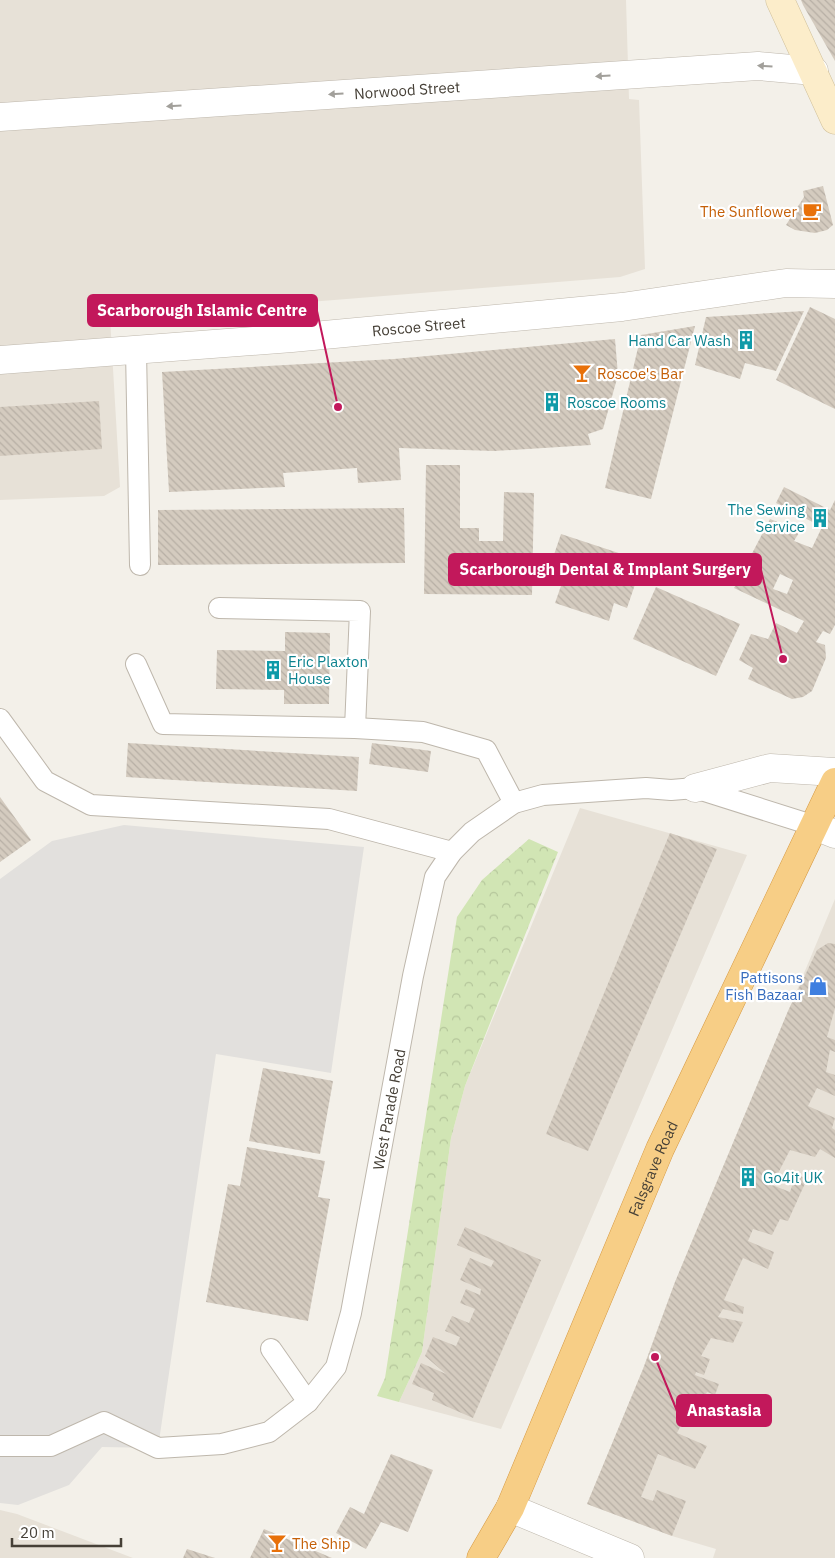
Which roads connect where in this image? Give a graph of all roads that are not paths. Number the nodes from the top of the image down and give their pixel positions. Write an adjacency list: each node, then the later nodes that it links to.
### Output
1 (780, 0): 2 (main road)
2 (814, 71): 3 (street, Norwood Street, one-way to 3); 4 (main road)
3 (0, 118)
4 (835, 120)
5 (835, 266): 6 (street)
6 (786, 283): 7 (street, Roscoe Street); 8 (street, Roscoe Street)
7 (835, 284)
8 (136, 350): 9 (street, Roscoe Street); 10 (lane)
9 (0, 360)
10 (140, 566)
11 (219, 608): 14 (lane)
12 (136, 664): 14 (lane)
13 (0, 719): 20 (lane)
14 (354, 728): 18 (lane)
15 (835, 772): 17 (street, West Parade Road)
16 (835, 782): 19 (highway, Falsgrave Road)
17 (695, 788): 18 (lane, West Parade Road); 19 (lane, West Parade Road)
18 (514, 803): 20 (lane, West Parade Road)
19 (825, 830): 24 (highway, Falsgrave Road)
20 (452, 852): 22 (lane, West Parade Road)
21 (271, 1349): 22 (lane)
22 (308, 1402): 23 (lane, West Parade Road)
23 (0, 1446)
24 (510, 1508): 25 (highway, Falsgrave Road); 26 (street)
25 (481, 1558)
26 (630, 1558)

